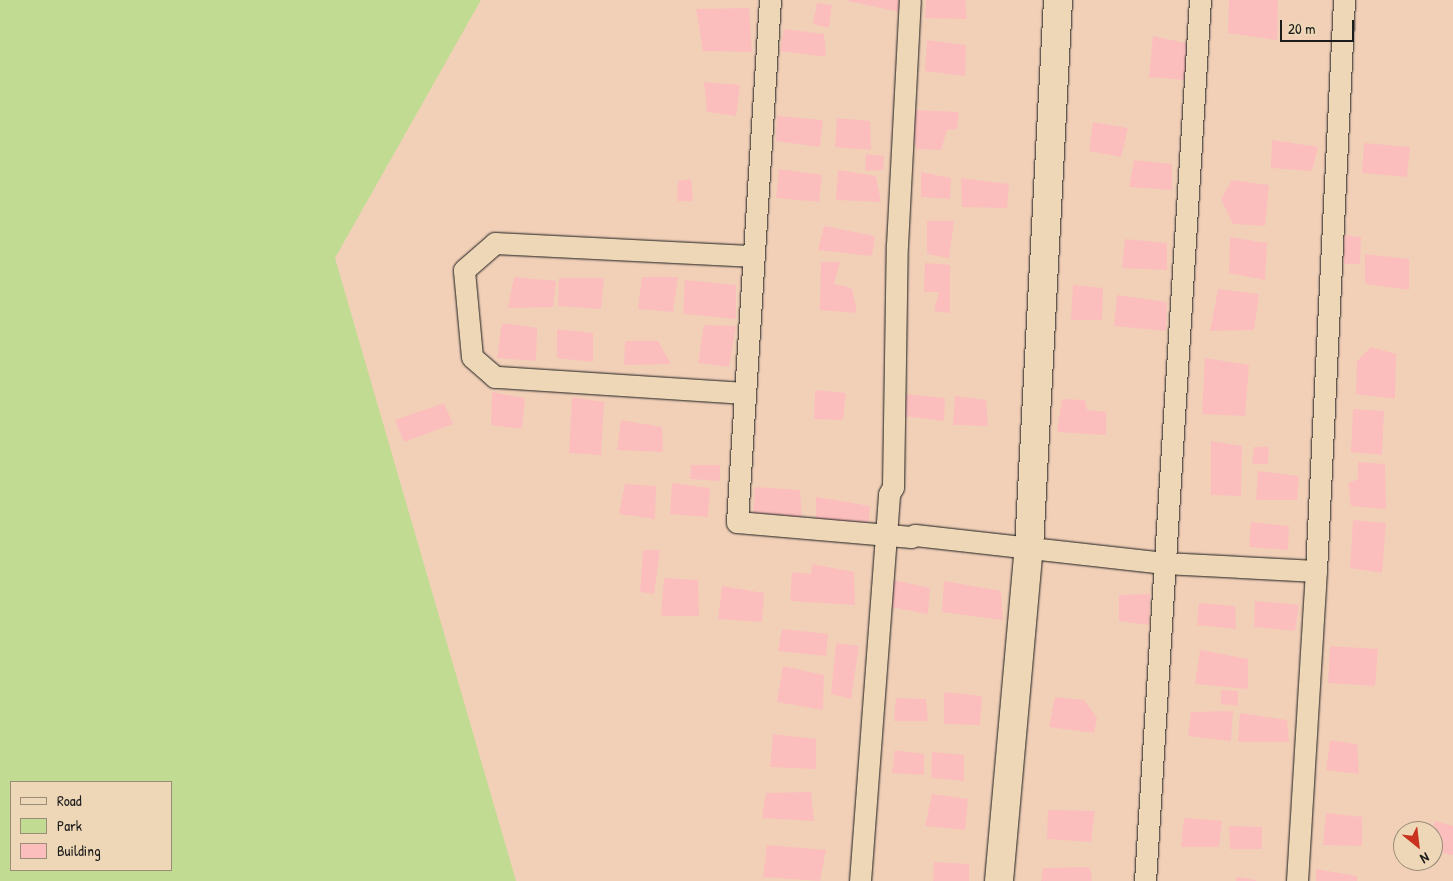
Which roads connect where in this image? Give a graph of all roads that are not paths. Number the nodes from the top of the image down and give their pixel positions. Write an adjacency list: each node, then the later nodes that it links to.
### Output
1 (770, 0): 6 (street)
2 (910, 0): 8 (street)
3 (1058, 0): 9 (street)
4 (1200, 0): 10 (street)
5 (1344, 0): 11 (street)
6 (754, 256): 7 (street); 7 (street)
7 (745, 393): 8 (street)
8 (888, 534): 9 (street); 12 (street)
9 (1029, 548): 10 (street); 13 (street)
10 (1164, 563): 11 (street); 14 (street)
11 (1316, 571): 15 (street)
12 (860, 881)
13 (999, 881)
14 (1145, 881)
15 (1297, 881)

